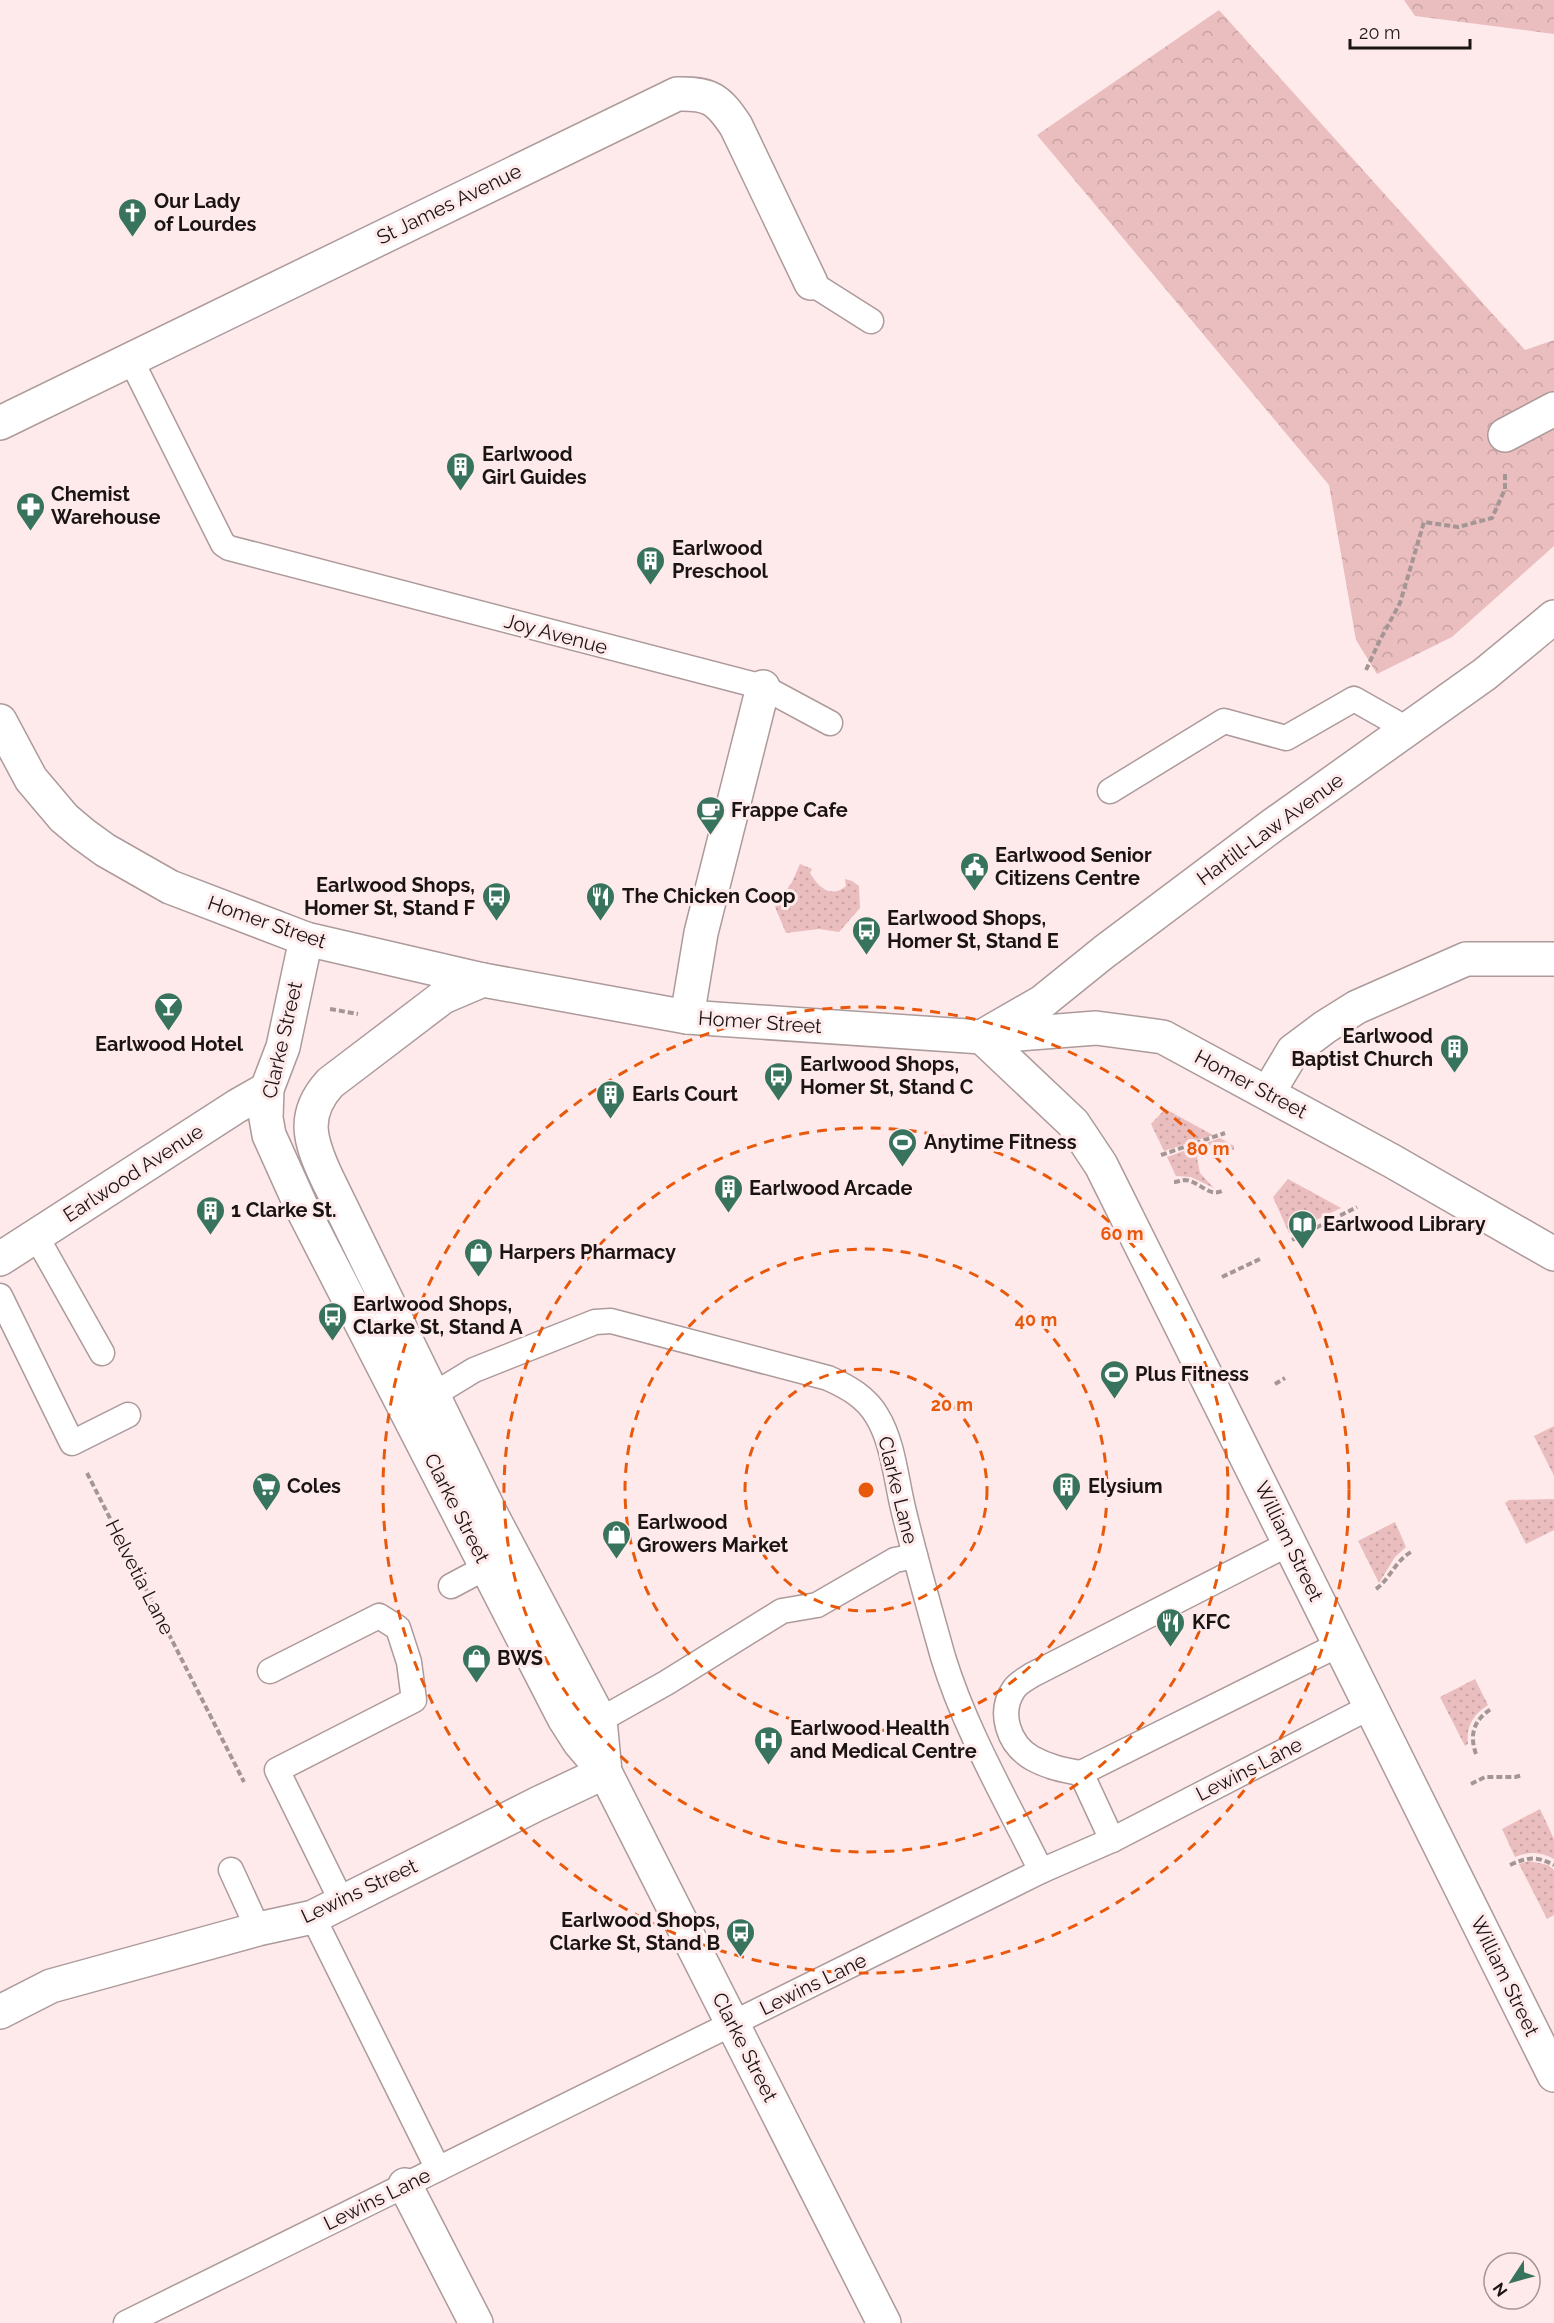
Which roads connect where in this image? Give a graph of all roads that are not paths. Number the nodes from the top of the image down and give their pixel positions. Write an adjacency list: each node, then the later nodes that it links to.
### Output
1 (811, 283): 2 (lane); 3 (street, St James Avenue)
2 (871, 321)
3 (131, 360): 5 (street, St James Avenue); 8 (lane, Joy Avenue)
4 (1554, 409): 6 (street)
5 (0, 423)
6 (1505, 435)
7 (1554, 616): 11 (street, Hartill-Law Avenue)
8 (763, 687): 10 (lane, Joy Avenue); 16 (street)
9 (0, 721): 13 (street, Homer Street)
10 (830, 723)
11 (1407, 729): 12 (lane); 17 (street, Hartill-Law Avenue)
12 (1110, 791)
13 (306, 939): 15 (street, Homer Street); 18 (street, Clarke Street)
14 (1554, 959): 19 (street)
15 (483, 980): 16 (street, Homer Street); 20 (street, Clarke Street)
16 (687, 1017): 17 (street, Homer Street)
17 (982, 1036): 19 (street, Homer Street); 29 (street, William Street)
18 (267, 1089): 21 (street, Earlwood Avenue); 22 (street, Clarke Street)
19 (1268, 1093): 23 (street, Homer Street)
20 (353, 1229): 22 (lane); 27 (street, Clarke Street)
21 (36, 1236): 24 (street, Earlwood Avenue); 26 (lane)
22 (318, 1238): 27 (street, Clarke Street)
23 (1554, 1254)
24 (0, 1259)
25 (0, 1296): 28 (lane)
26 (102, 1353)
27 (420, 1403): 30 (lane, Clarke Lane); 31 (street, Clarke Street)
28 (128, 1415)
29 (1290, 1543): 33 (street, William Street); 38 (lane)
30 (915, 1556): 36 (lane); 41 (lane, Clarke Lane)
31 (499, 1560): 32 (lane); 36 (street, Clarke Street)
32 (451, 1586)
33 (1340, 1644): 35 (street, William Street); 38 (lane)
34 (270, 1671): 42 (lane)
35 (1370, 1707): 39 (lane, Lewins Lane); 47 (street, William Street)
36 (590, 1731): 37 (street, Clarke Street)
37 (605, 1772): 42 (street, Lewins Street); 46 (street, Clarke Street)
38 (1082, 1773): 39 (lane)
39 (1112, 1840): 41 (lane, Lewins Lane)
40 (231, 1870): 44 (lane)
41 (1041, 1871): 46 (lane, Lewins Lane)
42 (342, 1902): 43 (street, Lewins Street)
43 (313, 1917): 44 (street, Lewins Street); 48 (lane)
44 (258, 1929): 45 (street, Lewins Street)
45 (0, 2012)
46 (733, 2024): 48 (lane, Lewins Lane); 52 (street, Clarke Street)
47 (1554, 2075)
48 (438, 2169): 49 (lane, Lewins Lane)
49 (405, 2185): 50 (lane, Lewins Lane); 51 (street)
50 (126, 2323)
51 (476, 2323)
52 (884, 2323)

